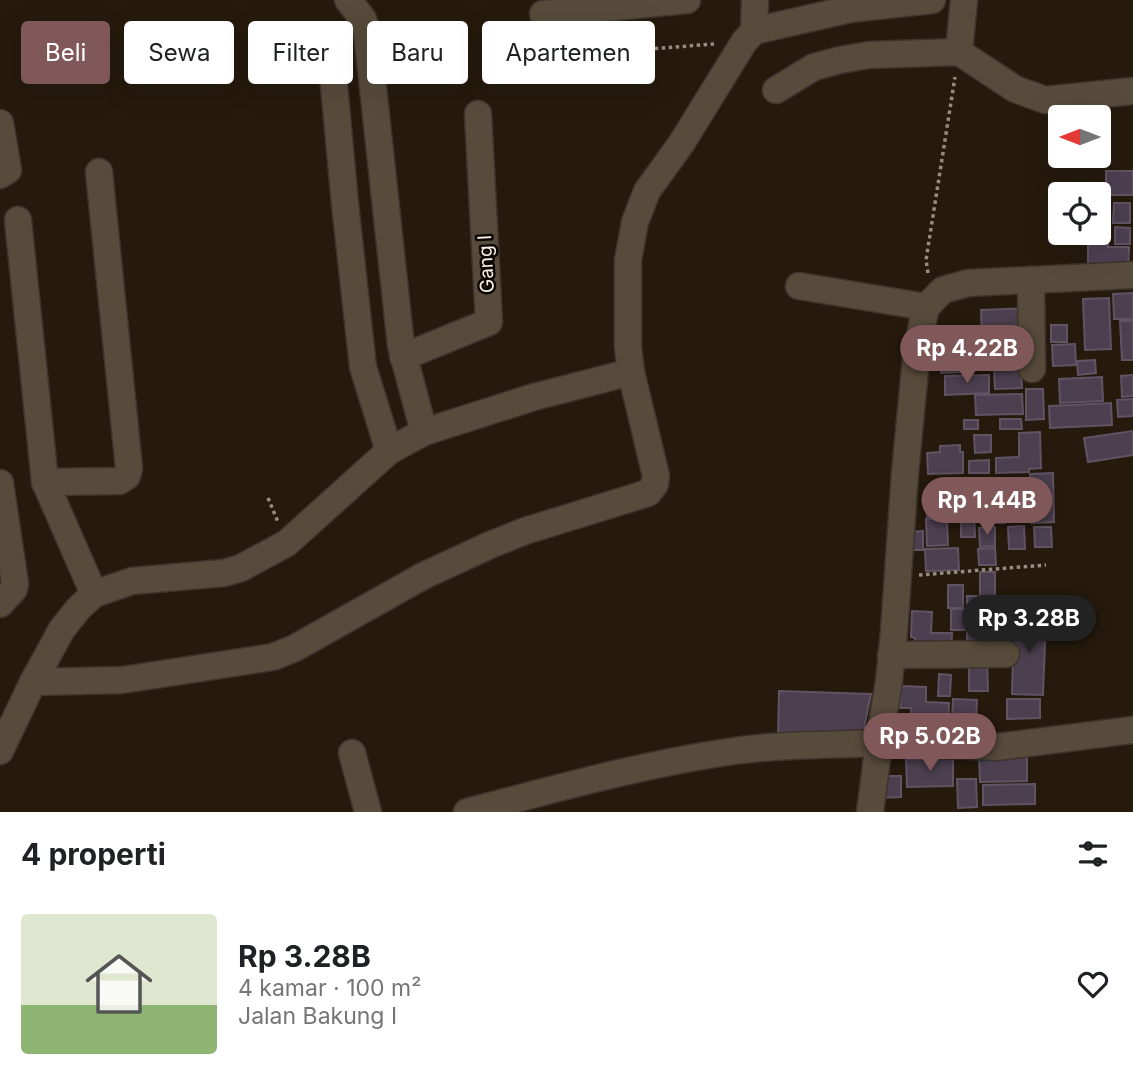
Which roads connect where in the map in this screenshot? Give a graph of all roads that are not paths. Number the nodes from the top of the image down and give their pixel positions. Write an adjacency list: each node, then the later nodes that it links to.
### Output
1 (348, 0): 21 (street)
2 (687, 0): 6 (street)
3 (755, 0): 7 (street)
4 (932, 0): 7 (street)
5 (964, 0): 8 (street)
6 (543, 13)
7 (749, 37): 23 (street)
8 (959, 52): 10 (street); 11 (street)
9 (334, 84): 25 (street)
10 (776, 90)
11 (1133, 91)
12 (478, 114): 21 (street, Gang I)
13 (0, 123): 15 (street)
14 (99, 172): 26 (street)
15 (0, 175)
16 (18, 220): 26 (street)
17 (1133, 275): 18 (street)
18 (1031, 280): 20 (street); 22 (street)
19 (799, 286): 20 (street)
20 (934, 298): 31 (street)
21 (403, 357): 24 (street)
22 (1032, 369)
23 (631, 372): 24 (street); 32 (street)
24 (424, 432): 25 (street)
25 (388, 451): 28 (street)
26 (45, 482): 28 (street)
27 (0, 483): 29 (street)
28 (94, 594): 32 (street)
29 (0, 604)
30 (1006, 654): 31 (street)
31 (891, 655): 34 (street)
32 (33, 682): 35 (street)
33 (1133, 730): 34 (street)
34 (879, 743): 38 (street); 39 (street)
35 (0, 751)
36 (352, 753): 37 (street)
37 (369, 812)
38 (467, 812)
39 (870, 812)

